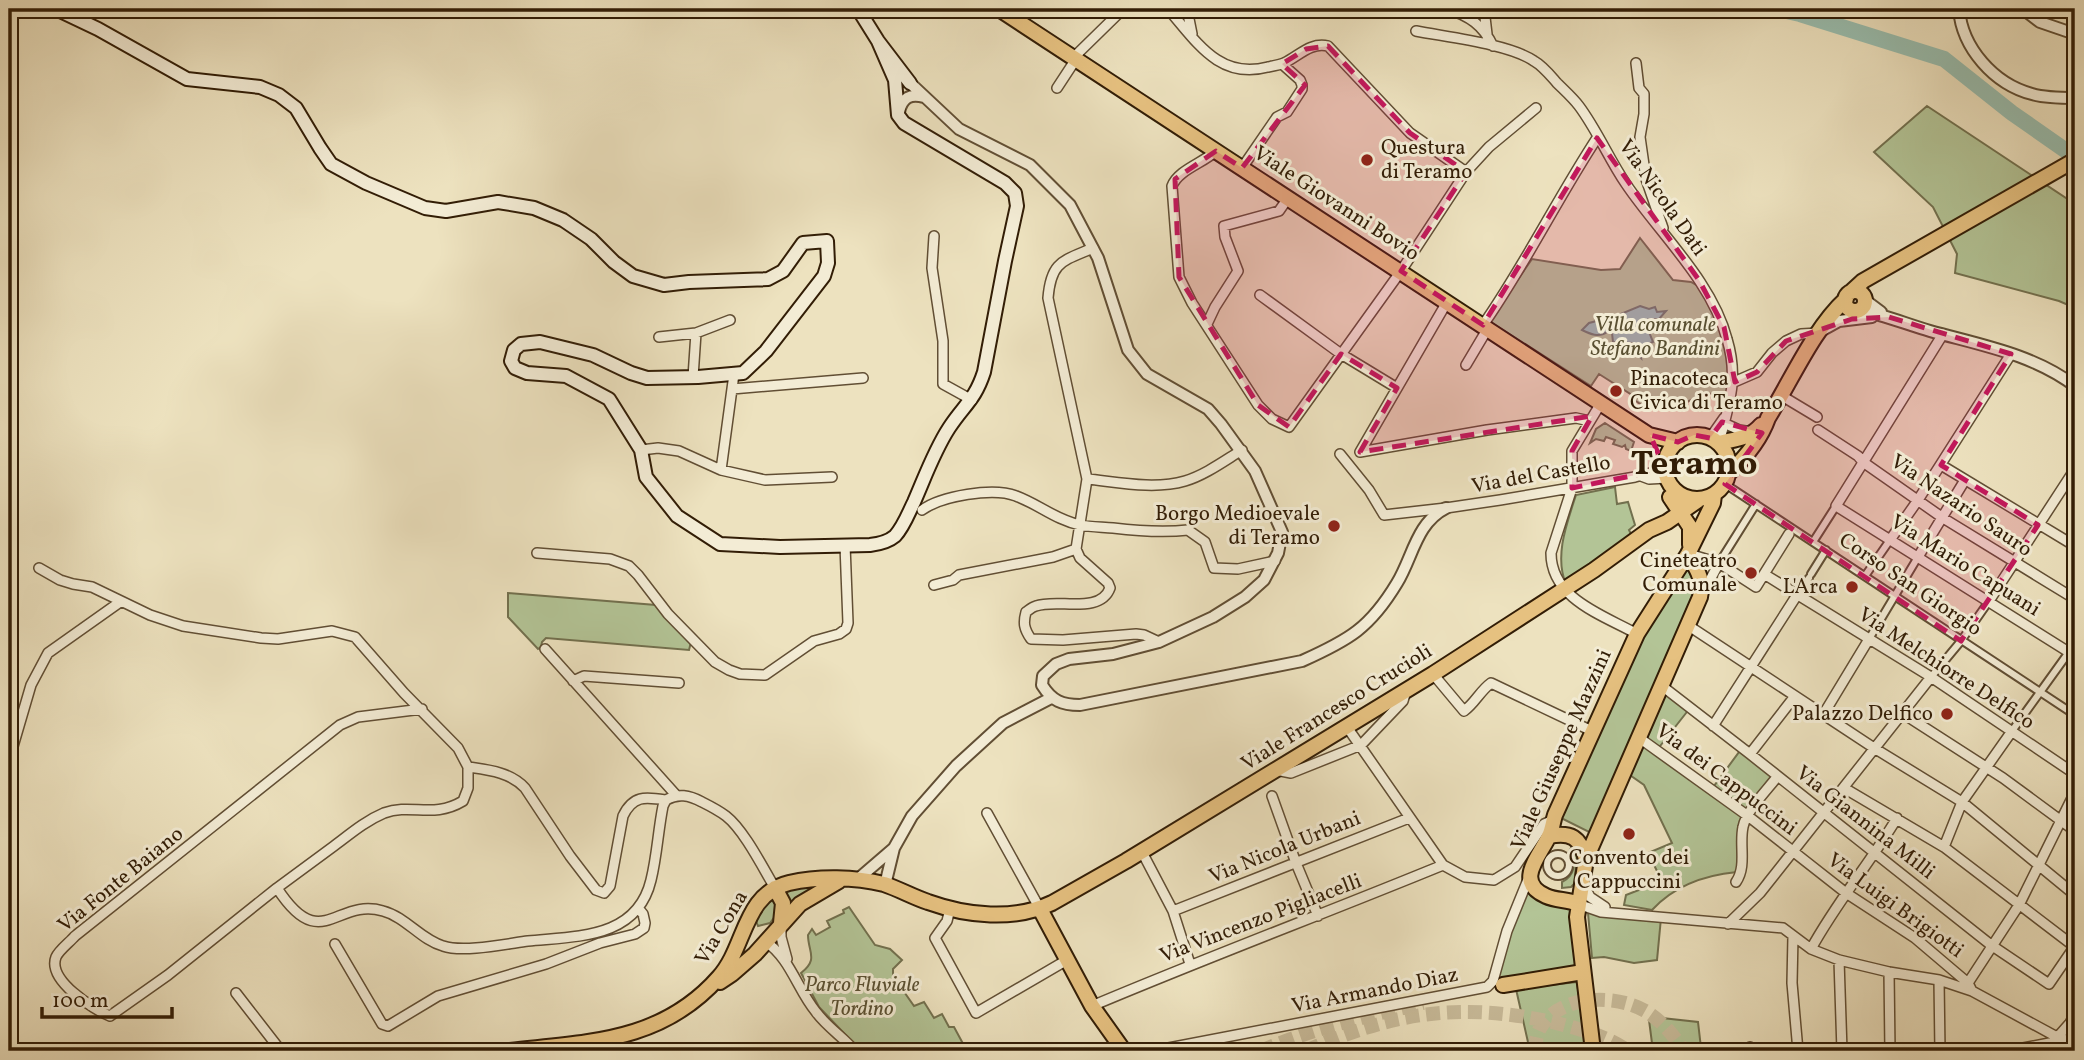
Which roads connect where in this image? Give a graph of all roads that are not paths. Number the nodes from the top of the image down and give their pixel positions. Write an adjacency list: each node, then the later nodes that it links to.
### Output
1 (24, 9): 12 (main road)
2 (56, 9): 52 (main road)
3 (858, 9): 17 (main road)
4 (999, 9): 19 (main road, Viale Giovanni Bovio)
5 (1120, 9): 19 (street)
6 (1168, 9): 16 (street)
7 (1187, 9): 16 (street)
8 (1448, 9): 14 (street)
9 (1484, 9): 14 (street)
10 (1959, 9): 26 (street)
11 (2023, 9): 15 (street)
12 (9, 12)
13 (1416, 31): 18 (street, Via Nicola Dati)
14 (1487, 34): 18 (street)
15 (2075, 34)
16 (1193, 37): 21 (street)
17 (878, 41): 22 (main road); 24 (main road)
18 (1493, 46): 28 (street, Via Nicola Dati)
19 (1074, 59): 23 (street); 29 (main road, Viale Giovanni Bovio)
20 (1636, 63): 35 (street)
21 (1282, 64): 31 (street); 32 (street)
22 (910, 83): 24 (street); 25 (street)
23 (1057, 88)
24 (902, 94): 25 (street); 60 (main road)
25 (924, 97): 36 (street)
26 (2075, 98)
27 (1536, 108): 32 (street)
28 (1597, 138): 35 (street, Via Nicola Dati); 44 (street)
29 (1216, 151): 31 (main road, Viale Giovanni Bovio); 43 (street)
30 (2075, 160): 39 (main road)
31 (1242, 168): 33 (main road, Viale Giovanni Bovio)
32 (1466, 172): 37 (street)
33 (1288, 198): 37 (main road, Viale Giovanni Bovio); 43 (street)
34 (934, 236): 60 (street)
35 (1665, 236): 55 (street, Via Nicola Dati)
36 (1093, 248): 72 (street); 80 (street)
37 (1401, 271): 40 (main road, Viale Giovanni Bovio); 49 (street)
38 (1260, 295): 49 (street)
39 (1856, 301): 41 (street); 46 (main road)
40 (1447, 302): 44 (main road, Viale Giovanni Bovio); 57 (street)
41 (1889, 317): 46 (street); 47 (street)
42 (730, 320): 45 (street)
43 (1207, 324): 49 (street)
44 (1485, 327): 51 (street); 61 (main road, Viale Giovanni Bovio)
45 (696, 333): 48 (street); 53 (street)
46 (1818, 333): 55 (street); 59 (main road)
47 (1943, 334): 50 (street); 74 (street)
48 (659, 337)
49 (1341, 354): 57 (street)
50 (2011, 354): 56 (street); 75 (street)
51 (1466, 365)
52 (734, 374): 53 (main road); 58 (street)
53 (693, 377): 71 (main road)
54 (863, 378): 58 (street)
55 (1734, 382): 64 (street, Via Nicola Dati)
56 (2075, 386)
57 (1397, 388): 65 (street)
58 (732, 389): 77 (street)
59 (1782, 396): 62 (street); 63 (main road)
60 (972, 400): 97 (main road)
61 (1601, 403): 65 (street); 68 (main road, Viale Giovanni Bovio)
62 (1817, 417)
63 (1768, 418): 67 (main road); 83 (main road)
64 (1726, 419): 67 (street); 69 (street, Via Nicola Dati)
65 (1590, 421): 82 (street)
66 (1818, 430): 74 (street, Via Nazario Sauro)
67 (1754, 432): 69 (main road)
68 (1649, 435): 70 (main road); 79 (main road)
69 (1715, 440): 70 (main road); 83 (main road)
70 (1678, 442): 79 (main road)
71 (641, 450): 77 (street); 97 (main road)
72 (1242, 450): 80 (street); 104 (street)
73 (1339, 454): 87 (street, Via del Castello)
74 (1863, 461): 84 (street, Via Nazario Sauro); 86 (street)
75 (1941, 465): 81 (street); 84 (street)
76 (2075, 469): 92 (street)
77 (720, 470): 78 (street)
78 (832, 477)
79 (1668, 478): 82 (street, Via del Castello); 83 (main road); 89 (main road); 93 (main road, Viale Francesco Crucioli)
80 (1087, 479): 91 (street)
81 (1965, 480): 90 (street); 92 (street)
82 (1572, 488): 87 (street, Via del Castello); 113 (street)
83 (1717, 488): 85 (street, Corso San Giorgio); 89 (main road, Viale Francesco Crucioli); 100 (main road, Viale Giuseppe Mazzini)
84 (1918, 500): 90 (street, Via Nazario Sauro); 95 (street)
85 (1756, 504): 94 (street, Corso San Giorgio); 105 (street)
86 (1836, 506): 95 (street, Via Mario Capuani); 96 (street)
87 (1446, 509): 137 (street)
88 (922, 510): 91 (street)
89 (1680, 513): 93 (main road, Viale Francesco Crucioli); 100 (main road)
90 (1943, 518): 103 (street); 106 (street, Via Nazario Sauro)
91 (1080, 525): 99 (street); 104 (street)
92 (2038, 525): 98 (street); 106 (street)
93 (1649, 530): 113 (main road, Viale Francesco Crucioli)
94 (1791, 531): 96 (street, Corso San Giorgio); 109 (street)
95 (1890, 540): 103 (street, Via Mario Capuani); 111 (street)
96 (1813, 542): 101 (street, Corso San Giorgio)
97 (845, 545): 102 (street)
98 (2075, 546)
99 (1076, 549): 112 (street); 124 (street)
100 (1689, 551): 105 (street); 108 (main road, Viale Giuseppe Mazzini); 110 (main road)
101 (1826, 551): 111 (street, Corso San Giorgio); 114 (street)
102 (537, 553)
103 (1918, 556): 115 (street); 118 (street, Via Mario Capuani)
104 (1275, 561): 124 (street)
105 (1719, 563): 109 (street); 116 (street)
106 (2014, 563): 117 (street, Via Nazario Sauro); 118 (street)
107 (39, 568): 119 (street)
108 (1676, 574): 110 (main road); 121 (main road, Viale Giuseppe Mazzini)
109 (1764, 574): 114 (street, Via Melchiorre Delfico)
110 (1700, 576): 116 (main road)
111 (1865, 576): 115 (street, Corso San Giorgio)
112 (934, 585)
113 (1563, 589): 121 (street); 129 (main road, Viale Francesco Crucioli)
114 (1797, 595): 122 (street, Via Melchiorre Delfico); 128 (street)
115 (1895, 595): 122 (street); 123 (street, Corso San Giorgio)
116 (1700, 597): 120 (main road)
117 (2075, 599)
118 (1989, 601): 123 (street); 127 (street, Via Mario Capuani)
119 (120, 602): 138 (street); 150 (street)
120 (1689, 626): 128 (street); 133 (main road)
121 (1637, 634): 144 (main road, Viale Giuseppe Mazzini)
122 (1869, 639): 130 (street, Via Melchiorre Delfico); 140 (street)
123 (1961, 641): 130 (street); 135 (street, Corso San Giorgio)
124 (1159, 642): 137 (street)
125 (2075, 643): 127 (street)
126 (545, 649): 131 (street)
127 (2072, 654): 135 (street)
128 (1751, 666): 136 (street); 142 (street)
129 (1433, 674): 134 (main road, Viale Francesco Crucioli); 144 (street)
130 (1931, 677): 139 (street); 145 (street, Via Melchiorre Delfico)
131 (573, 681): 132 (street); 158 (street)
132 (679, 683)
133 (1662, 686): 142 (street, Via Giannina Milli); 146 (main road)
134 (1406, 691): 143 (main road, Viale Francesco Crucioli); 147 (street)
135 (2040, 691): 141 (street, Corso San Giorgio); 145 (street)
136 (1795, 696): 140 (street); 149 (street)
137 (1051, 698): 172 (street)
138 (422, 709): 151 (street); 185 (street, Via Fonte Baiano)
139 (1902, 713): 148 (street); 152 (street)
140 (1823, 715): 148 (street)
141 (2075, 715)
142 (1713, 726): 149 (street, Via Giannina Milli)
143 (1346, 727): 147 (street); 153 (main road, Viale Francesco Crucioli)
144 (1592, 731): 168 (main road, Viale Giuseppe Mazzini)
145 (2012, 731): 152 (street); 154 (street, Via Melchiorre Delfico)
146 (1638, 737): 164 (street, Via dei Cappuccini); 176 (main road)
147 (1361, 746): 153 (street); 165 (street)
148 (1874, 748): 156 (street); 161 (street)
149 (1750, 754): 155 (street, Via Giannina Milli)
150 (9, 760)
151 (468, 767): 160 (street); 185 (street, Via Fonte Baiano)
152 (1986, 767): 161 (street); 167 (street)
153 (1276, 770): 173 (main road, Viale Francesco Crucioli)
154 (2075, 774)
155 (1777, 776): 163 (street, Via Giannina Milli); 164 (street)
156 (1844, 788): 163 (street); 166 (street)
157 (2075, 792): 167 (street)
158 (676, 795): 160 (street); 186 (street)
159 (1272, 796): 177 (street)
160 (666, 800): 192 (street)
161 (1962, 802): 171 (street); 179 (street)
162 (987, 813): 194 (street)
163 (1823, 813): 174 (street); 175 (street, Via Giannina Milli)
164 (1748, 816): 174 (street, Via dei Cappuccini); 183 (street)
165 (1409, 818): 177 (street, Via Nicola Urbani); 178 (street)
166 (1898, 818): 171 (street); 175 (street)
167 (2061, 819): 169 (street); 179 (street)
168 (1553, 820): 170 (main road, Viale Giuseppe Mazzini); 176 (main road); 178 (street)
169 (2075, 831)
170 (1549, 836): 176 (main road); 180 (main road, Viale Giuseppe Mazzini)
171 (1944, 847): 190 (street)
172 (894, 848): 181 (street); 184 (street)
173 (1142, 852): 194 (main road, Viale Francesco Crucioli); 195 (street)
174 (1792, 852): 187 (street, Via Luigi Brigiotti); 199 (street)
175 (1876, 853): 187 (street); 203 (street, Via Giannina Milli)
176 (1587, 854): 182 (main road)
177 (1296, 863): 195 (street, Via Nicola Urbani); 196 (street)
178 (1443, 865): 196 (street, Via Vincenzo Pigliacelli)
179 (2038, 865): 188 (street); 190 (street)
180 (1530, 877): 189 (main road, Viale Giuseppe Mazzini); 225 (street, Via Armando Diaz)
181 (851, 879): 184 (main road, Viale Francesco Crucioli); 186 (main road, Viale Francesco Crucioli); 198 (main road, Via Cona)
182 (1582, 880): 189 (main road); 191 (street)
183 (1736, 882)
184 (885, 885): 193 (main road, Viale Francesco Crucioli)
185 (277, 888): 192 (street)
186 (775, 888): 197 (main road, Via Cona); 198 (main road)
187 (1846, 893): 205 (street); 214 (street, Via Luigi Brigiotti)
188 (2075, 895)
189 (1574, 899): 199 (street); 210 (main road)
190 (2019, 905): 203 (street); 204 (street)
191 (1605, 907)
192 (638, 908): 202 (street)
193 (950, 909): 194 (main road, Viale Francesco Crucioli); 206 (street)
194 (1040, 909): 206 (main road)
195 (1173, 911): 208 (street)
196 (1318, 916): 208 (street, Via Vincenzo Pigliacelli)
197 (747, 922): 201 (main road); 215 (main road, Via Cona)
198 (781, 923): 201 (main road, Via Cona); 209 (street)
199 (1728, 924): 200 (street)
200 (1793, 936): 205 (street); 227 (street)
201 (765, 941): 209 (street); 215 (main road, Via Cona)
202 (335, 944)
203 (1991, 945): 204 (street, Via Giannina Milli); 214 (street)
204 (2075, 947)
205 (1811, 948): 207 (street)
206 (1068, 960): 217 (main road)
207 (1839, 960): 211 (street); 228 (street)
208 (1191, 964): 217 (street, Via Vincenzo Pigliacelli)
209 (790, 968): 223 (street)
210 (1583, 972): 213 (main road); 226 (main road)
211 (1889, 972): 212 (street); 229 (street)
212 (1939, 980): 214 (street); 230 (street)
213 (1503, 985)
214 (1970, 987): 220 (street)
215 (706, 990): 222 (main road, Via Cona)
216 (236, 993): 221 (street)
217 (1092, 1006): 224 (main road)
218 (2075, 1014): 220 (street)
219 (2075, 1038): 220 (street)
220 (2055, 1043): 231 (street)
221 (281, 1051)
222 (510, 1051)
223 (855, 1051)
224 (1124, 1051)
225 (1153, 1051)
226 (1593, 1051)
227 (1798, 1051)
228 (1842, 1051)
229 (1890, 1051)
230 (1940, 1051)
231 (2008, 1051)

